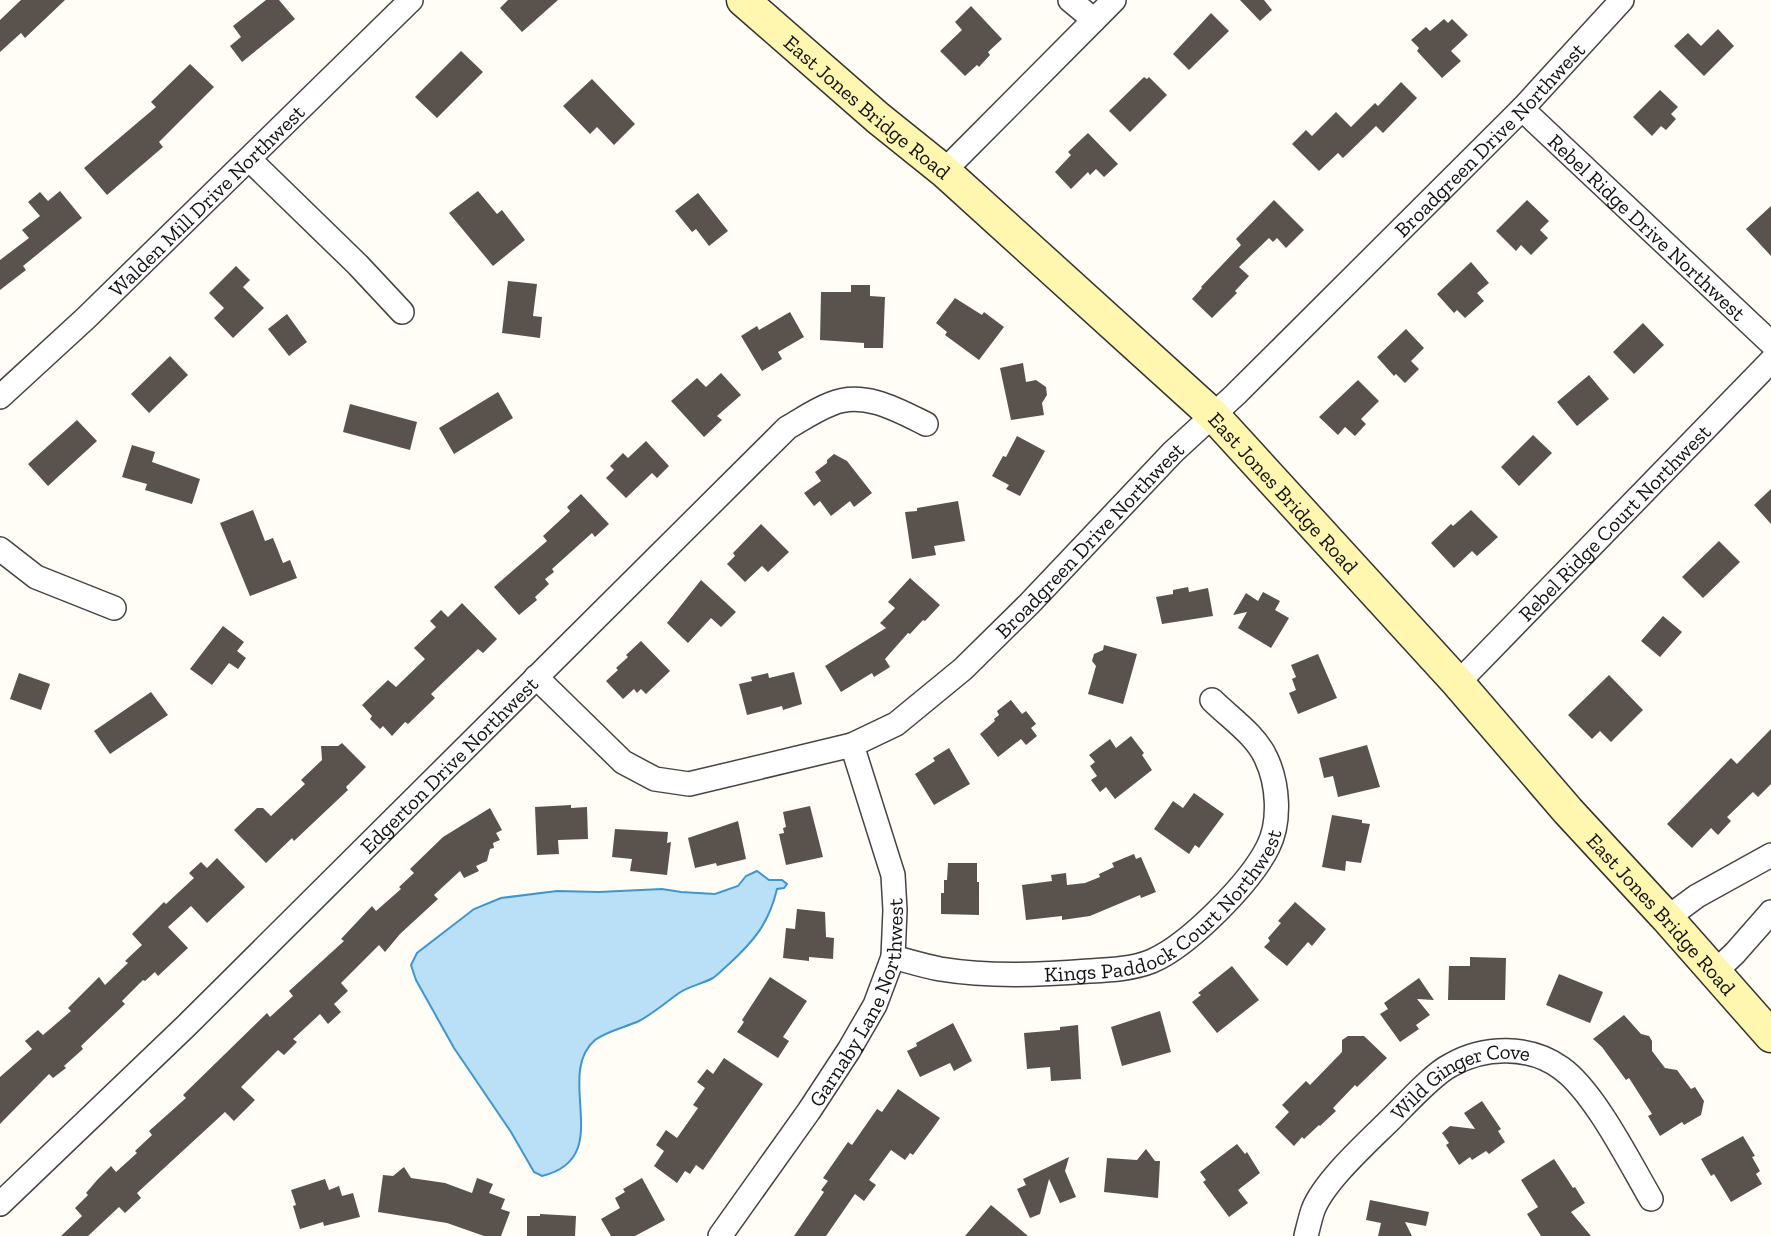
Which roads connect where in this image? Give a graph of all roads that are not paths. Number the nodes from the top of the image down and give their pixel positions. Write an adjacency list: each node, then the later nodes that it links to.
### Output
1 (411, 0): 8 (street, Walden Mill Drive Northwest)
2 (743, 0): 9 (street, East Jones Bridge Road)
3 (1070, 0): 6 (street)
4 (1114, 0): 6 (street)
5 (1622, 0): 7 (street, Broadgreen Drive Northwest)
6 (1094, 20): 9 (street)
7 (1522, 109): 11 (street, Rebel Ridge Drive Northwest); 14 (street, Broadgreen Drive Northwest)
8 (249, 159): 10 (street); 13 (street, Walden Mill Drive Northwest)
9 (944, 171): 14 (street, East Jones Bridge Road)
10 (402, 312)
11 (1771, 343)
12 (1771, 361): 19 (street, Rebel Ridge Court Northwest)
13 (0, 397)
14 (1213, 415): 19 (street, East Jones Bridge Road); 21 (street, Broadgreen Drive Northwest)
15 (926, 424): 18 (street, Edgerton Drive Northwest)
16 (0, 549): 17 (street)
17 (114, 608)
18 (536, 677): 21 (street, Broadgreen Drive Northwest); 29 (street, Edgerton Drive Northwest)
19 (1458, 683): 24 (street, East Jones Bridge Road)
20 (1212, 700): 25 (street, Kings Paddock Court Northwest)
21 (852, 745): 25 (street, Garnaby Lane Northwest)
22 (1771, 855): 24 (street)
23 (1771, 912): 26 (street)
24 (1667, 918): 26 (street, East Jones Bridge Road)
25 (893, 957): 30 (street, Garnaby Lane Northwest)
26 (1714, 973): 27 (street, East Jones Bridge Road)
27 (1771, 1036)
28 (1651, 1199): 31 (street, Wild Ginger Cove)
29 (0, 1204)
30 (720, 1236)
31 (1306, 1236)

